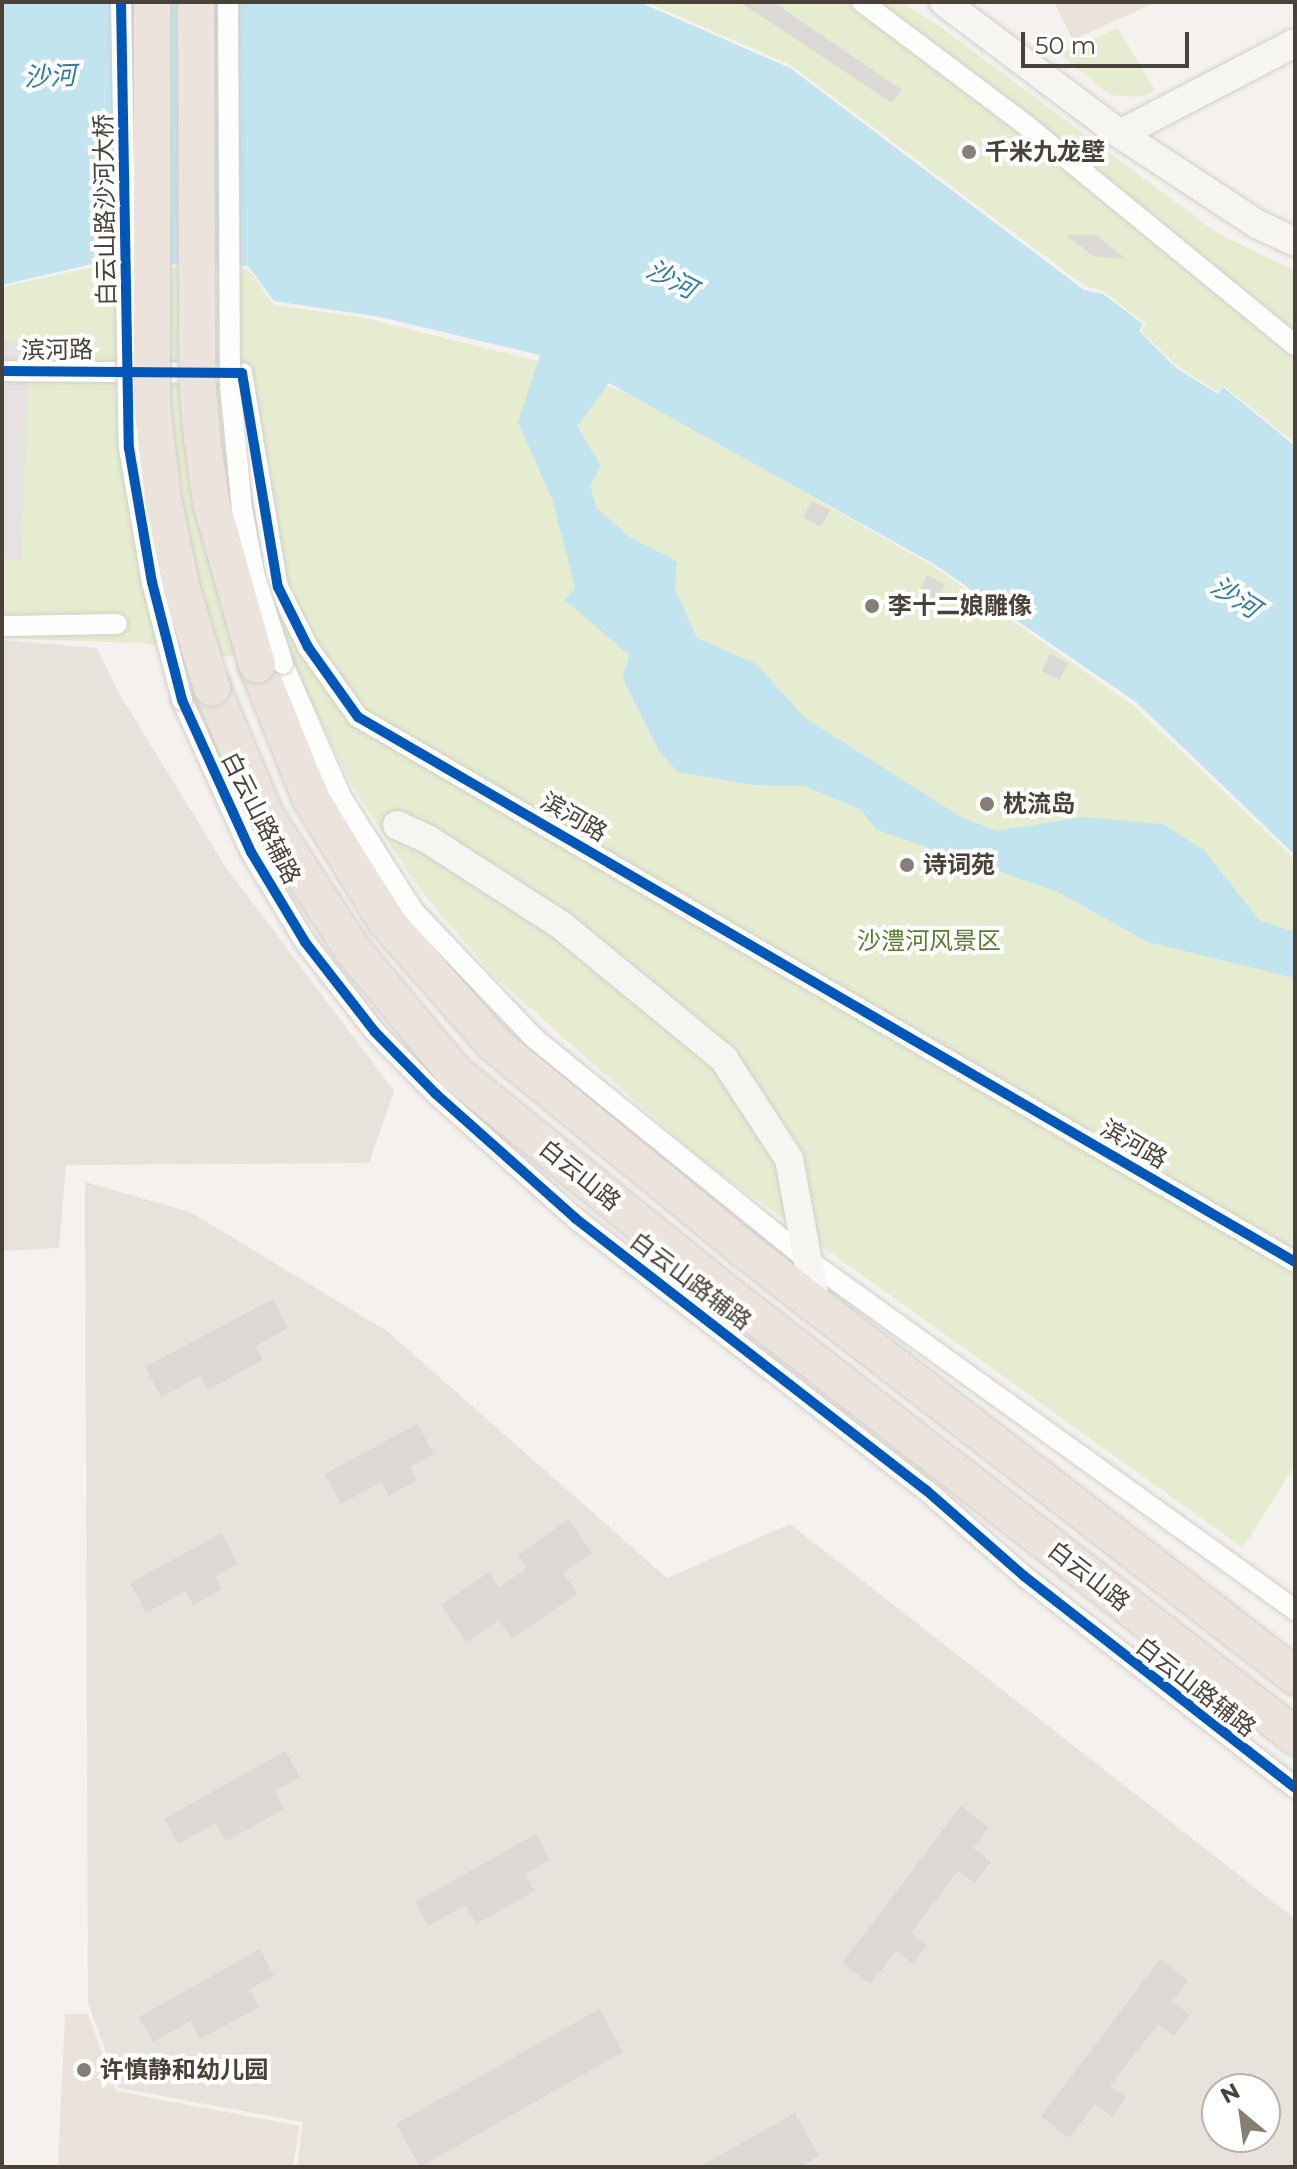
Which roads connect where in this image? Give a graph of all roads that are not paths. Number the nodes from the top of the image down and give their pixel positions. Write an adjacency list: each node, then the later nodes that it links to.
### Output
1 (121, 2): 15 (street, 白云山路沙河大桥, bridge)
2 (152, 2): 15 (highway, 白云山路沙河大桥, bridge)
3 (196, 2): 14 (highway, bridge)
4 (228, 2): 14 (street, bridge)
5 (862, 2): 10 (street)
6 (944, 2): 8 (street)
7 (1295, 43): 8 (street)
8 (1120, 134): 9 (street)
9 (1295, 242)
10 (1295, 345)
11 (2, 371): 18 (street, 滨河路)
12 (117, 624): 13 (street)
13 (2, 626)
14 (270, 664): 17 (street); 19 (highway, 白云山路)
15 (197, 694): 22 (highway, 白云山路); 23 (street, 白云山路辅路)
16 (397, 825): 17 (street)
17 (808, 1260): 19 (street); 20 (street)
18 (1295, 1262)
19 (816, 1305): 21 (highway, 白云山路)
20 (1295, 1610)
21 (1295, 1676)
22 (1295, 1736)
23 (1295, 1788)

